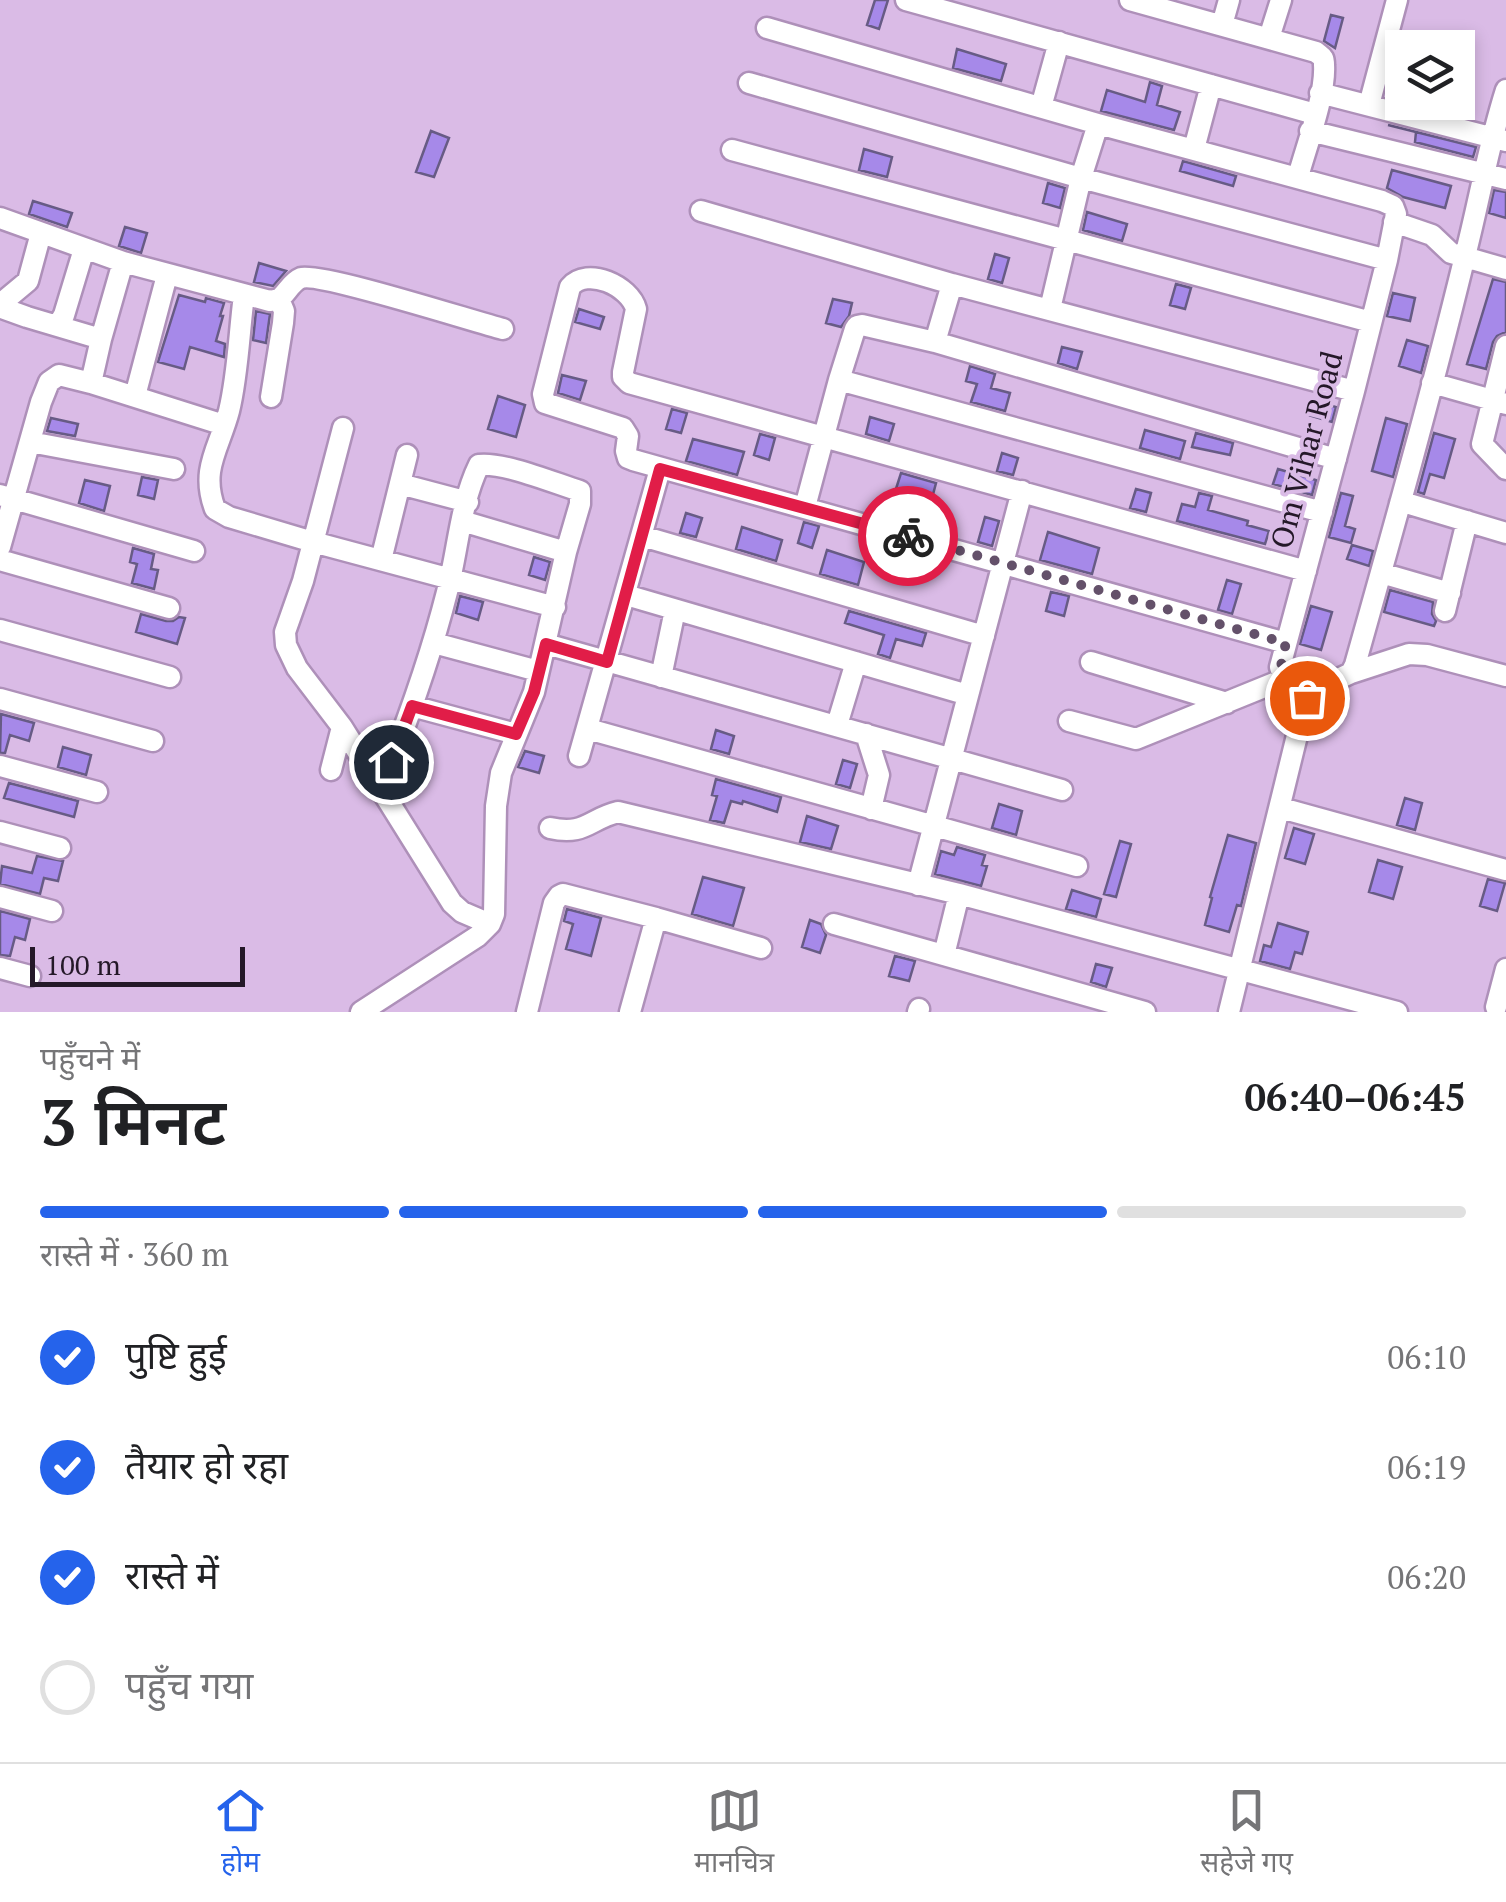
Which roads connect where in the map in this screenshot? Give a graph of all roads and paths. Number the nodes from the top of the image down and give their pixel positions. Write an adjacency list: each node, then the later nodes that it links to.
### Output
1 (906, 0): 9 (street)
2 (1130, 0): 6 (street)
3 (1229, 0): 6 (street)
4 (1281, 0): 8 (street)
5 (1398, 0): 14 (street)
6 (1222, 25): 8 (street)
7 (767, 28): 15 (street)
8 (1269, 38): 13 (street)
9 (1059, 42): 11 (street); 15 (street)
10 (749, 83): 23 (street)
11 (1211, 85): 16 (street); 20 (street)
12 (1506, 90): 18 (street)
13 (1320, 92): 14 (street); 16 (street)
14 (1369, 105): 18 (street)
15 (1041, 108): 17 (street)
16 (1313, 122): 21 (street); 22 (street)
17 (1098, 124): 20 (street); 23 (street)
18 (1498, 139): 21 (street)
19 (732, 150): 29 (street)
20 (1194, 150): 22 (street)
21 (1483, 174): 24 (street); 31 (street)
22 (1298, 176): 26 (street)
23 (1081, 178): 29 (street); 32 (street)
24 (1506, 179)
25 (701, 211): 36 (street)
26 (1394, 214): 31 (street); 32 (street, Om Vihar Road)
27 (0, 218): 28 (street)
28 (40, 233): 30 (street); 41 (street)
29 (1067, 241): 39 (street); 40 (street)
30 (84, 249): 33 (street); 41 (street)
31 (1465, 257): 34 (street); 48 (street)
32 (1387, 260): 40 (street, Om Vihar Road)
33 (123, 262): 35 (street); 43 (street)
34 (1506, 269)
35 (167, 275): 37 (street); 50 (street)
36 (952, 284): 39 (street); 44 (street)
37 (244, 294): 38 (street); 53 (street)
38 (279, 300): 42 (street); 51 (street)
39 (1050, 310): 49 (street)
40 (1371, 322): 49 (street, Om Vihar Road)
41 (58, 325): 43 (street)
42 (503, 330)
43 (100, 339): 47 (street)
44 (935, 342): 46 (street); 58 (street)
45 (1506, 346): 52 (street)
46 (838, 380): 55 (street); 68 (street)
47 (91, 383): 50 (street); 56 (street)
48 (1432, 383): 52 (street); 65 (street)
49 (1354, 391): 58 (street, Om Vihar Road)
50 (135, 396): 53 (street)
51 (271, 397)
52 (1499, 402): 61 (street)
53 (224, 425): 72 (street)
54 (343, 428): 72 (street)
55 (823, 437): 60 (street); 63 (street); 66 (street)
56 (30, 442): 59 (street); 64 (street)
57 (407, 455): 62 (street)
58 (1336, 459): 68 (street, Om Vihar Road)
59 (174, 469)
60 (660, 469): 66 (street); 71 (street)
61 (1506, 469)
62 (400, 484): 67 (street); 77 (street)
63 (1022, 492): 78 (street); 79 (street)
64 (7, 497): 73 (street); 74 (street)
65 (1400, 503): 69 (street); 80 (street)
66 (804, 507): 78 (street)
67 (465, 512): 75 (street); 75 (street); 81 (street)
68 (1322, 512): 79 (street, Om Vihar Road)
69 (1468, 521): 70 (street); 80 (street)
70 (1506, 533)
71 (642, 536): 82 (street); 87 (street)
72 (313, 542): 77 (street); 107 (street)
73 (0, 548)
74 (194, 551)
75 (566, 552): 84 (street)
76 (0, 560): 83 (street)
77 (382, 560): 81 (street)
78 (1003, 563): 87 (street); 89 (street)
79 (1306, 571): 89 (street, Om Vihar Road)
80 (1381, 573): 95 (street)
81 (450, 578): 84 (street); 88 (street)
82 (626, 595): 85 (street); 91 (street)
83 (170, 608)
84 (555, 608): 90 (street)
85 (675, 610): 92 (street); 97 (street)
86 (0, 630): 98 (street)
87 (984, 636): 100 (street)
88 (434, 642): 94 (street); 104 (street)
89 (1286, 643): 99 (street, Om Vihar Road)
90 (546, 644): 91 (street); 94 (street)
91 (607, 662): 97 (street); 108 (street)
92 (856, 662): 100 (street); 106 (street)
93 (1092, 662): 103 (street)
94 (538, 671): 109 (street)
95 (1351, 672): 96 (street); 102 (street)
96 (1506, 676)
97 (661, 677): 106 (street)
98 (170, 678)
99 (1284, 679): 102 (street); 103 (street)
100 (968, 695): 113 (street)
101 (0, 698): 111 (street)
102 (1307, 698): 119 (street)
103 (1227, 702): 105 (street)
104 (412, 706): 109 (street); 116 (street)
105 (1069, 722)
106 (837, 726): 110 (street)
107 (342, 727): 115 (street); 116 (street)
108 (588, 729): 112 (street); 120 (street)
109 (516, 734): 132 (street)
110 (866, 734): 113 (street); 120 (street)
111 (152, 740)
112 (579, 756)
113 (952, 759): 117 (street); 121 (street)
114 (0, 766): 118 (street)
115 (332, 770)
116 (381, 788): 132 (street)
117 (1062, 790)
118 (98, 792)
119 (1281, 808): 126 (street); 138 (street)
120 (871, 809): 121 (street)
121 (934, 826): 125 (street); 127 (street)
122 (550, 828): 127 (street)
123 (0, 832): 124 (street)
124 (60, 848)
125 (1077, 866)
126 (1506, 870)
127 (918, 884): 128 (street)
128 (959, 894): 135 (street); 138 (street)
129 (0, 896): 130 (street)
130 (52, 911)
131 (656, 918): 134 (street); 142 (street); 143 (street)
132 (490, 924): 141 (street)
133 (834, 924): 135 (street)
134 (761, 948)
135 (944, 955): 144 (street)
136 (0, 968): 139 (street)
137 (1506, 969): 140 (street)
138 (1241, 970): 145 (street); 146 (street)
139 (30, 976)
140 (1496, 1007)
141 (360, 1012)
142 (527, 1012)
143 (630, 1012)
144 (1145, 1012)
145 (1229, 1012)
146 (1398, 1012)

